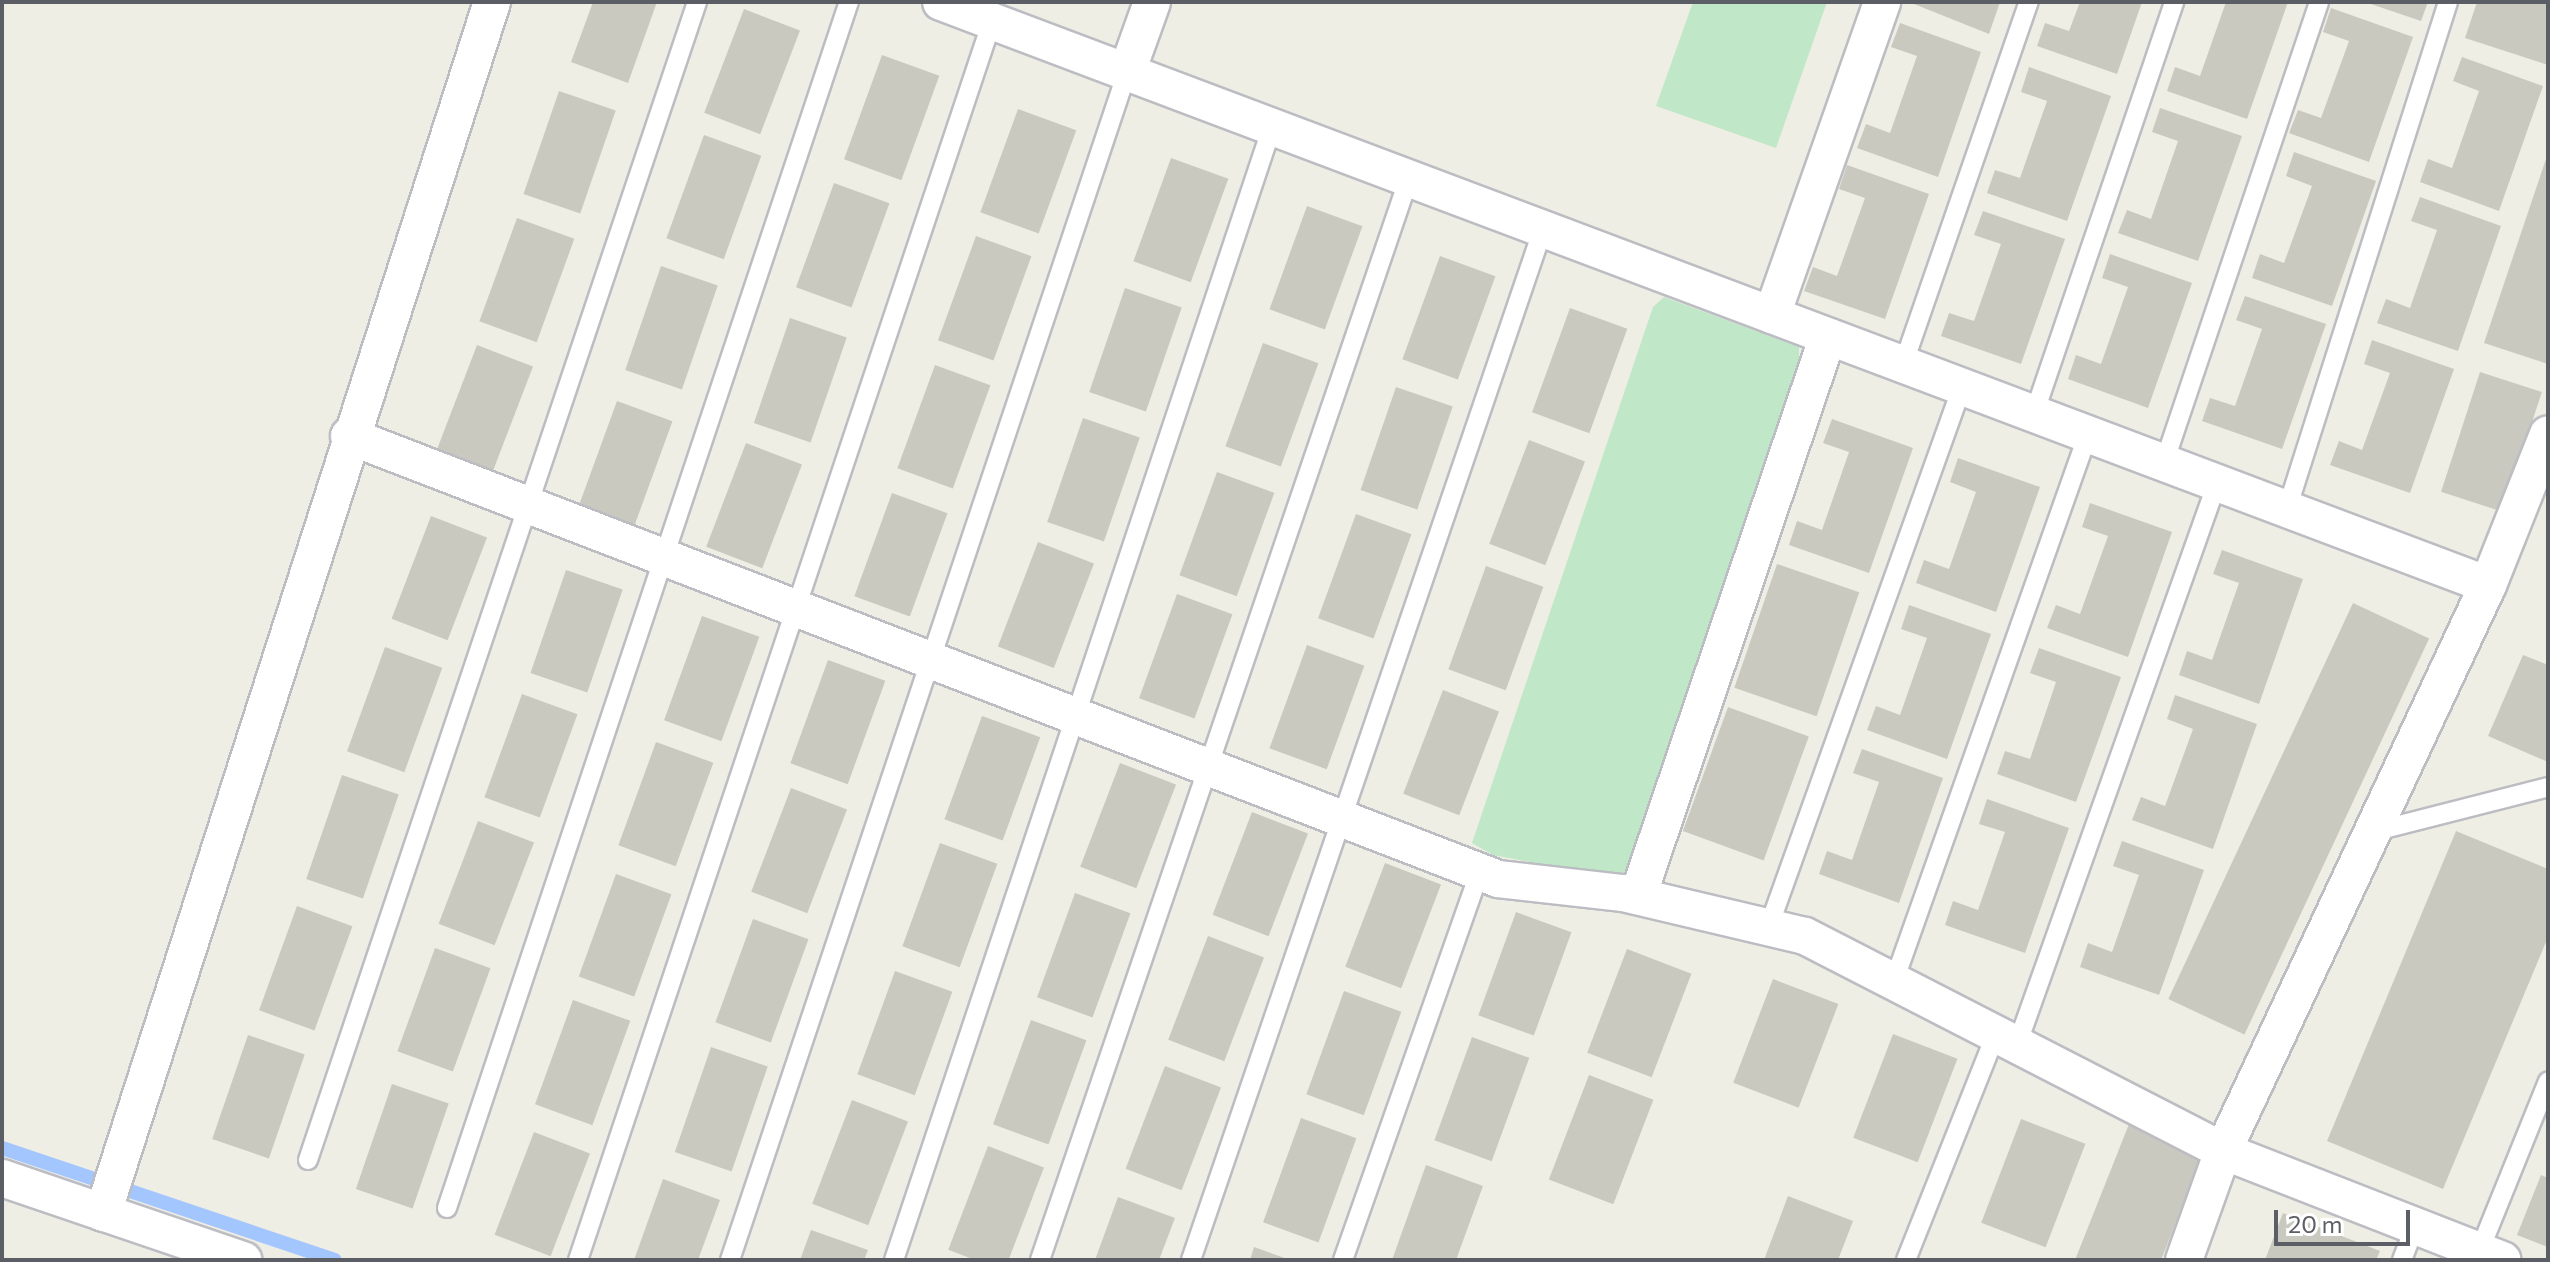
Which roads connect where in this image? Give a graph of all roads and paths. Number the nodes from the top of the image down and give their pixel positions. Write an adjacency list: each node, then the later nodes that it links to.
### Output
1 (492, 2): 23 (street)
2 (697, 2): 27 (lane)
3 (849, 2): 29 (lane)
4 (941, 2): 11 (street)
5 (1152, 2): 12 (street)
6 (1882, 2): 16 (street)
7 (2029, 2): 18 (lane)
8 (2174, 2): 20 (lane)
9 (2319, 2): 24 (lane)
10 (2448, 2): 28 (lane)
11 (992, 21): 12 (street); 31 (lane)
12 (1127, 72): 13 (street); 32 (lane)
13 (1272, 127): 14 (street); 33 (lane)
14 (1409, 178): 15 (street); 34 (lane)
15 (1543, 229): 16 (street); 36 (lane)
16 (1772, 315): 17 (street)
17 (1828, 336): 18 (street); 39 (street)
18 (1903, 365): 19 (street)
19 (1962, 387): 20 (street); 40 (lane)
20 (2034, 414): 21 (street)
21 (2088, 434): 24 (street); 41 (lane)
22 (2548, 434): 25 (street)
23 (349, 436): 27 (street); 48 (street)
24 (2164, 463): 26 (street)
25 (2541, 472): 30 (street)
26 (2217, 483): 28 (street); 42 (lane)
27 (527, 506): 29 (street); 45 (lane)
28 (2287, 509): 30 (street)
29 (663, 557): 31 (street); 47 (lane)
30 (2488, 585): 37 (street)
31 (796, 608): 32 (street); 52 (lane)
32 (930, 660): 33 (street); 53 (lane)
33 (1075, 716): 34 (street); 54 (lane)
34 (1207, 767): 36 (street); 55 (lane)
35 (2548, 787): 37 (lane)
36 (1342, 819): 38 (street); 56 (lane)
37 (2372, 832): 44 (street)
38 (1480, 872): 39 (street); 57 (lane)
39 (1638, 896): 40 (street)
40 (1769, 926): 41 (street)
41 (1894, 981): 42 (street)
42 (2007, 1039): 44 (street); 58 (lane)
43 (2548, 1081): 50 (lane)
44 (2223, 1151): 49 (street); 59 (street)
45 (308, 1160)
46 (2, 1178): 48 (street)
47 (447, 1208)
48 (104, 1209): 51 (street)
49 (2408, 1244): 50 (street)
50 (2491, 1256)
51 (243, 1260)
52 (578, 1260)
53 (730, 1260)
54 (894, 1260)
55 (1040, 1260)
56 (1191, 1260)
57 (1343, 1260)
58 (1906, 1260)
59 (2184, 1260)

